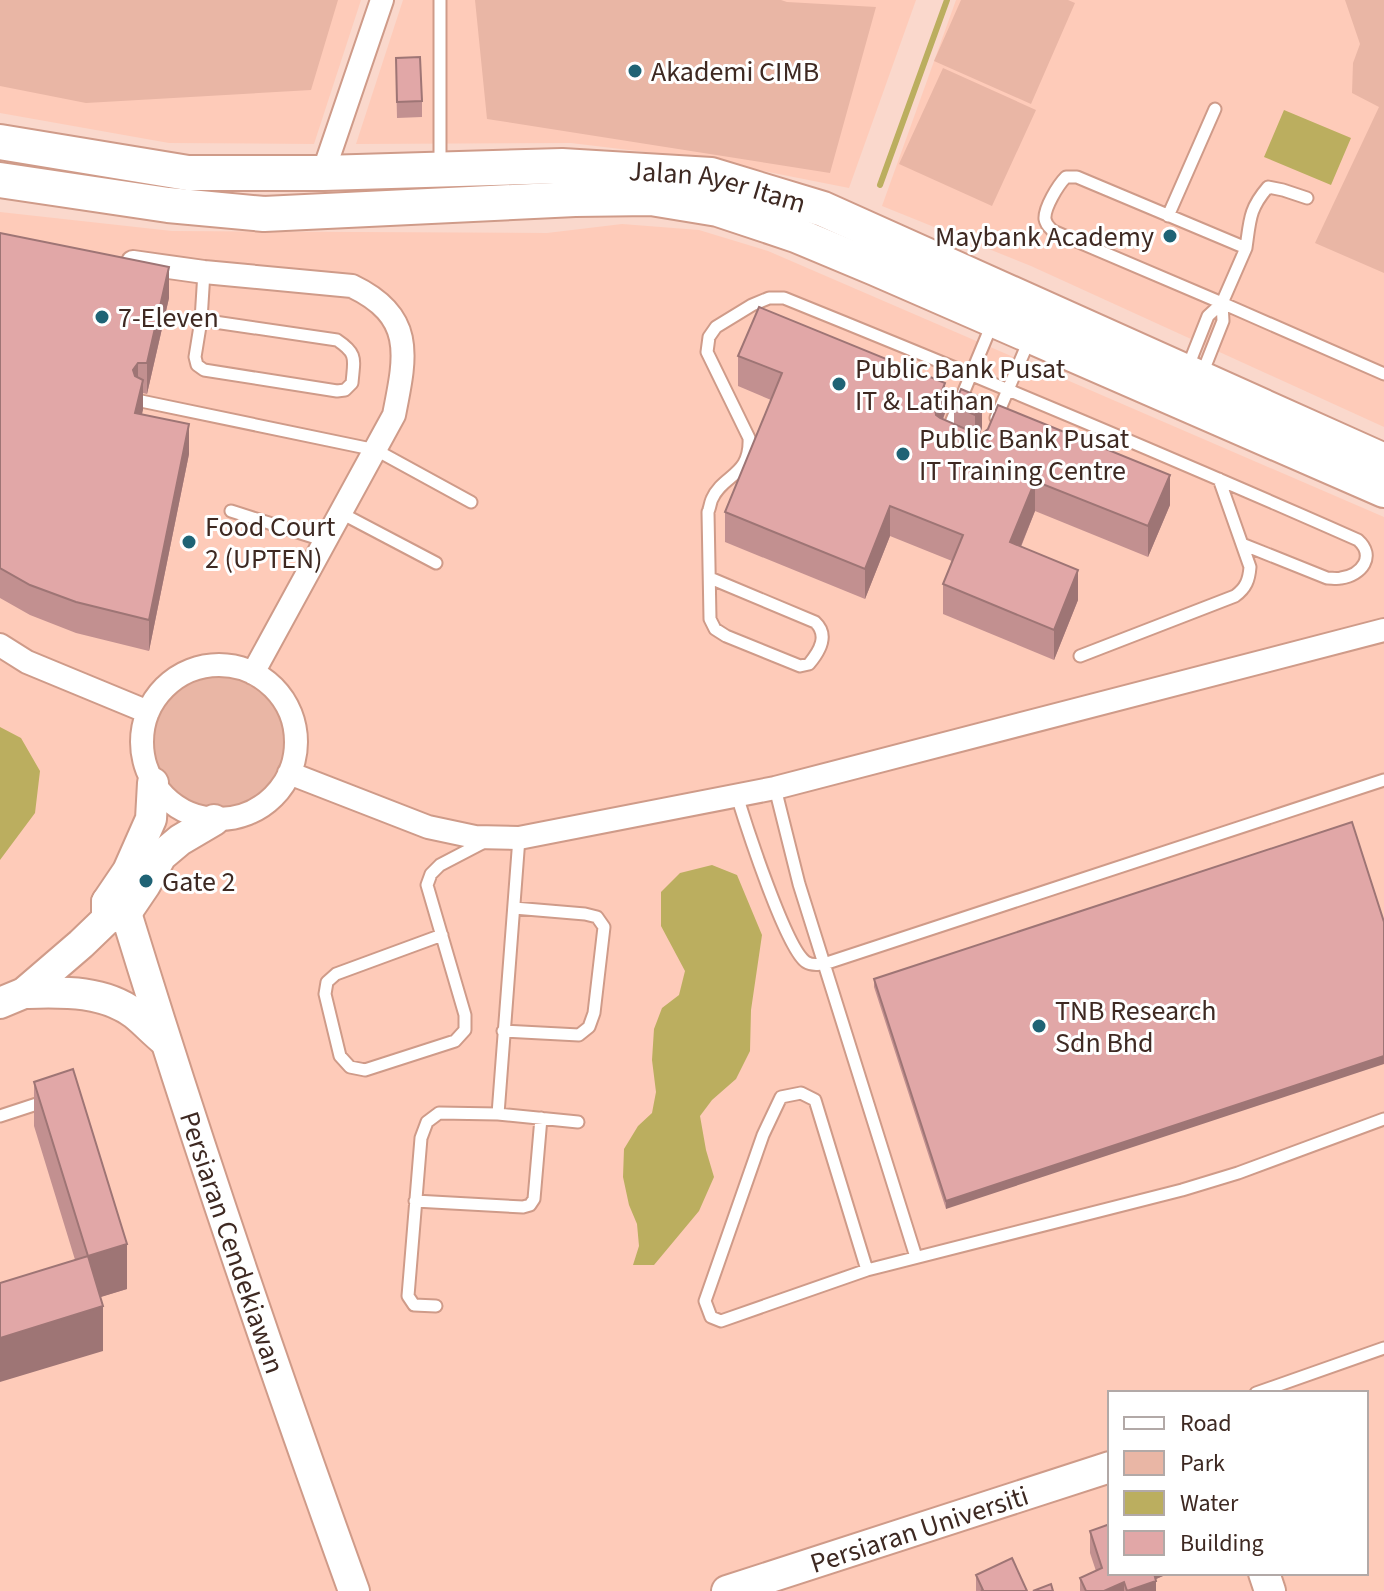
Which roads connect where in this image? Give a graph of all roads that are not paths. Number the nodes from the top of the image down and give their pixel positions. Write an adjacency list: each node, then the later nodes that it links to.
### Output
1 (382, 0): 6 (street)
2 (440, 0): 5 (lane)
3 (1215, 109): 9 (lane)
4 (0, 142): 6 (main road, Jalan Ayer Itam)
5 (440, 169): 6 (main road, Jalan Ayer Itam); 19 (main road, Jalan Ayer Itam)
6 (323, 173)
7 (0, 180): 14 (main road, Jalan Ayer Itam)
8 (1307, 198): 10 (lane)
9 (1168, 216): 10 (lane); 13 (lane)
10 (1246, 248): 13 (lane)
11 (110, 259): 12 (street)
12 (204, 272): 15 (lane); 24 (street)
13 (1222, 303): 18 (lane); 19 (lane)
14 (993, 319): 16 (main road, Jalan Ayer Itam); 17 (lane)
15 (201, 320): 15 (lane)
16 (1031, 336): 20 (lane); 27 (main road, Jalan Ayer Itam)
17 (971, 373): 20 (lane); 23 (lane); 34 (lane)
18 (1384, 374)
19 (1193, 375): 25 (main road, Jalan Ayer Itam)
20 (1008, 390): 22 (lane); 26 (lane)
21 (141, 401): 24 (lane)
22 (991, 430)
23 (956, 446)
24 (376, 450): 28 (lane); 30 (street)
25 (1384, 461)
26 (1219, 479): 32 (lane); 32 (lane)
27 (1384, 490)
28 (471, 502)
29 (231, 511): 31 (lane)
30 (341, 513): 31 (street); 33 (lane)
31 (326, 541): 38 (street)
32 (1242, 544): 37 (lane)
33 (436, 563)
34 (710, 578): 34 (lane)
35 (1384, 630): 43 (street)
36 (0, 645): 39 (street)
37 (1080, 656)
38 (253, 673): 39 (street); 40 (street)
39 (148, 712): 41 (street)
40 (289, 773): 45 (street); 46 (street)
41 (153, 783): 45 (street); 49 (street)
42 (1383, 784): 51 (lane)
43 (775, 788): 44 (street); 51 (lane)
44 (737, 796): 47 (street); 51 (lane)
45 (214, 820): 49 (street)
46 (493, 837): 47 (street); 50 (lane)
47 (519, 838): 48 (lane)
48 (514, 908): 53 (lane); 53 (lane)
49 (113, 911): 52 (street); 54 (street, Persiaran Cendekiawan)
50 (442, 935): 50 (lane)
51 (824, 964): 62 (lane)
52 (12, 998): 54 (street)
53 (503, 1031): 56 (lane)
54 (165, 1041): 68 (street, Persiaran Cendekiawan)
55 (65, 1095): 57 (lane)
56 (498, 1114): 58 (lane); 61 (lane)
57 (0, 1116)
58 (541, 1118): 60 (lane); 61 (lane)
59 (1384, 1119): 62 (lane)
60 (578, 1122)
61 (415, 1201): 64 (lane)
62 (916, 1257): 63 (lane)
63 (867, 1270): 63 (lane)
64 (436, 1306)
65 (1384, 1348): 66 (lane)
66 (1262, 1391)
67 (1108, 1468): 69 (street, Persiaran Universiti)
68 (354, 1591)
69 (727, 1591)

